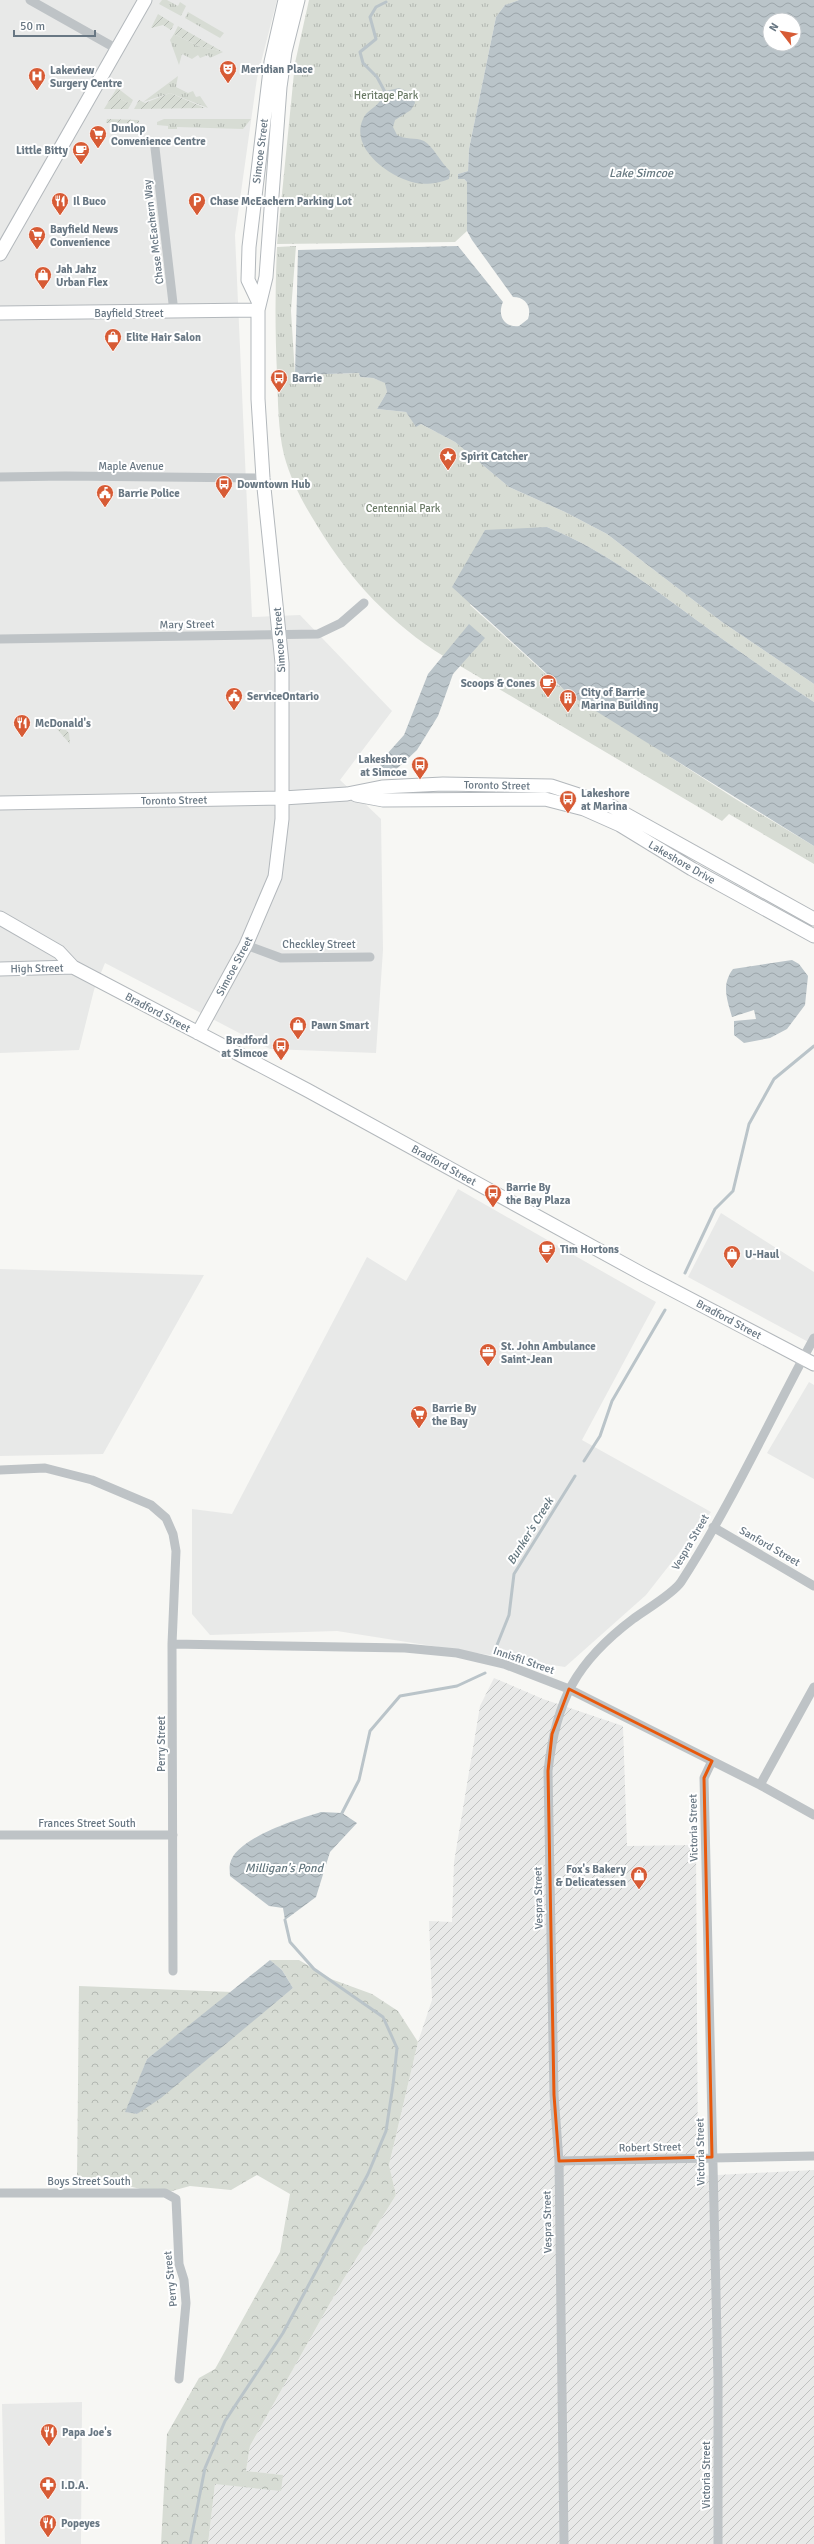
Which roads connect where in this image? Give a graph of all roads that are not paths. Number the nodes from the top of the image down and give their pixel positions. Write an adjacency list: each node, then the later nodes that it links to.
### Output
1 (30, 0): 5 (street)
2 (145, 0): 5 (main road)
3 (284, 0): 8 (main road, Simcoe Street)
4 (298, 0): 8 (main road, Simcoe Street)
5 (117, 49): 7 (main road)
6 (155, 148): 9 (street, Chase McEachern Way)
7 (0, 254)
8 (258, 306): 9 (main road, Bayfield Street); 12 (main road, Simcoe Street)
9 (174, 312): 10 (main road, Bayfield Street)
10 (0, 313)
11 (0, 477): 12 (street, Maple Avenue)
12 (263, 478): 14 (main road, Simcoe Street)
13 (364, 603): 14 (street, Mary Street)
14 (279, 634): 15 (street, Mary Street); 17 (main road, Simcoe Street)
15 (0, 639)
16 (348, 794): 17 (main road, Toronto Street); 18 (main road, Toronto Street); 21 (main road, Toronto Street)
17 (283, 798): 19 (main road, Toronto Street); 23 (main road, Simcoe Street)
18 (545, 799): 22 (main road, Lakeshore Drive)
19 (0, 803)
20 (0, 918): 25 (main road)
21 (814, 919)
22 (814, 936)
23 (246, 945): 24 (street, Checkley Street); 27 (main road, Simcoe Street)
24 (370, 957)
25 (73, 967): 26 (main road, High Street); 27 (main road, Bradford Street)
26 (0, 969)
27 (198, 1033): 29 (main road, Bradford Street)
28 (814, 1338): 29 (street, Vespra Street)
29 (809, 1361): 31 (street, Vespra Street)
30 (0, 1470): 33 (street, Perry Street)
31 (713, 1527): 32 (street, Sanford Street); 35 (street, Vespra Street)
32 (814, 1586)
33 (172, 1644): 35 (street, Innisfil Street); 39 (street, Perry Street)
34 (814, 1687): 37 (street)
35 (569, 1688): 36 (street, Innisfil Street); 44 (street, Vespra Street)
36 (712, 1761): 37 (street, Innisfil Street); 43 (street, Victoria Street)
37 (760, 1785): 38 (street, Innisfil Street)
38 (814, 1815)
39 (173, 1834): 40 (street, Frances Street South); 41 (street, Perry Street)
40 (0, 1835)
41 (173, 1971)
42 (814, 2156): 43 (street, Robert Street)
43 (712, 2157): 44 (street, Robert Street); 49 (street, Victoria Street)
44 (559, 2161): 48 (street, Vespra Street)
45 (0, 2193): 46 (street, Boys Street South)
46 (176, 2199): 47 (street, Perry Street)
47 (179, 2379)
48 (564, 2544)
49 (718, 2544)

